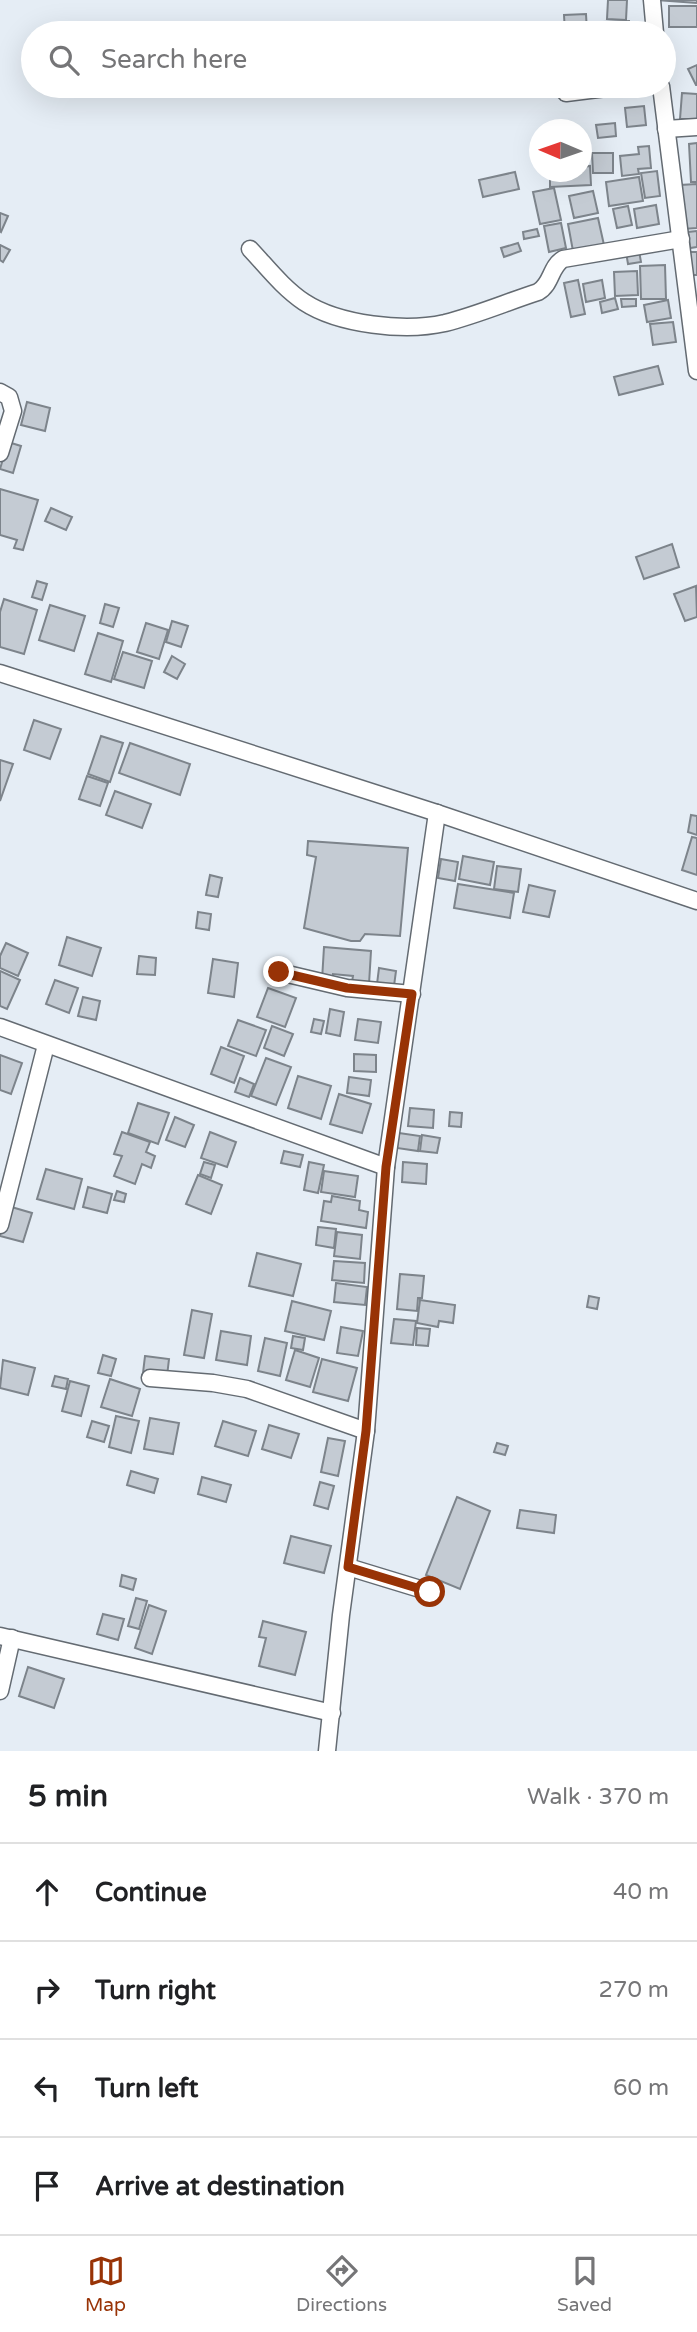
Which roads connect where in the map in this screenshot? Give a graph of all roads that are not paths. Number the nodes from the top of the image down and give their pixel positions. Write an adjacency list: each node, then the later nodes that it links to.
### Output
1 (652, 0): 2 (street)
2 (654, 21)
3 (662, 98): 5 (street)
4 (697, 127): 5 (street)
5 (666, 129): 6 (street)
6 (681, 239): 7 (street); 8 (street)
7 (250, 249)
8 (697, 370)
9 (0, 392): 10 (street)
10 (0, 453)
11 (0, 673): 12 (street)
12 (437, 813): 13 (street); 15 (street)
13 (697, 901)
14 (279, 972): 15 (street)
15 (412, 994): 18 (street)
16 (0, 1027): 17 (street)
17 (46, 1045): 18 (street); 19 (street)
18 (386, 1167): 21 (street)
19 (0, 1225)
20 (150, 1378): 21 (street)
21 (366, 1431): 22 (street)
22 (348, 1567): 23 (street); 26 (street)
23 (430, 1592)
24 (6, 1637): 25 (street); 26 (street)
25 (0, 1691)
26 (332, 1713): 27 (street)
27 (327, 1751)

